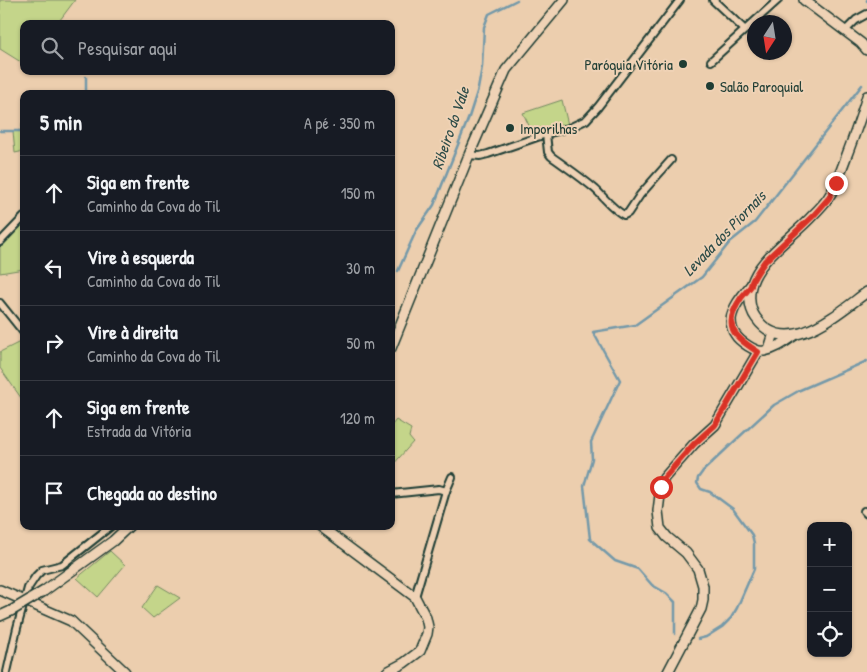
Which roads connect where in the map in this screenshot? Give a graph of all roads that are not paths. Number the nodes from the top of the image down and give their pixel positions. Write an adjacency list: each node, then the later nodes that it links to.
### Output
1 (564, 0): 13 (street)
2 (680, 0): 12 (street)
3 (713, 0): 7 (street)
4 (778, 0): 7 (street)
5 (804, 0): 8 (street)
6 (867, 14): 8 (street)
7 (745, 30): 10 (street)
8 (845, 31): 9 (street)
9 (867, 50)
10 (712, 61)
11 (867, 96): 17 (street)
12 (546, 134): 13 (street); 14 (street)
13 (469, 155): 23 (street)
14 (671, 160)
15 (20, 221): 16 (street)
16 (0, 242)
17 (751, 285): 21 (street); 25 (street)
18 (867, 292): 22 (street)
19 (0, 303): 20 (street)
20 (20, 328)
21 (771, 331): 22 (street); 24 (street)
22 (795, 335): 24 (street)
23 (395, 338)
24 (769, 350): 25 (street)
25 (758, 352): 39 (street)
26 (452, 477): 27 (street)
27 (446, 490): 28 (street); 33 (street)
28 (395, 494)
29 (106, 530): 34 (street)
30 (125, 530): 35 (street, bridge)
31 (325, 530): 33 (street)
32 (0, 590): 34 (street)
33 (415, 597): 38 (street)
34 (25, 600): 36 (street); 37 (street)
35 (0, 616)
36 (7, 672)
37 (125, 672)
38 (387, 672)
39 (668, 672)

